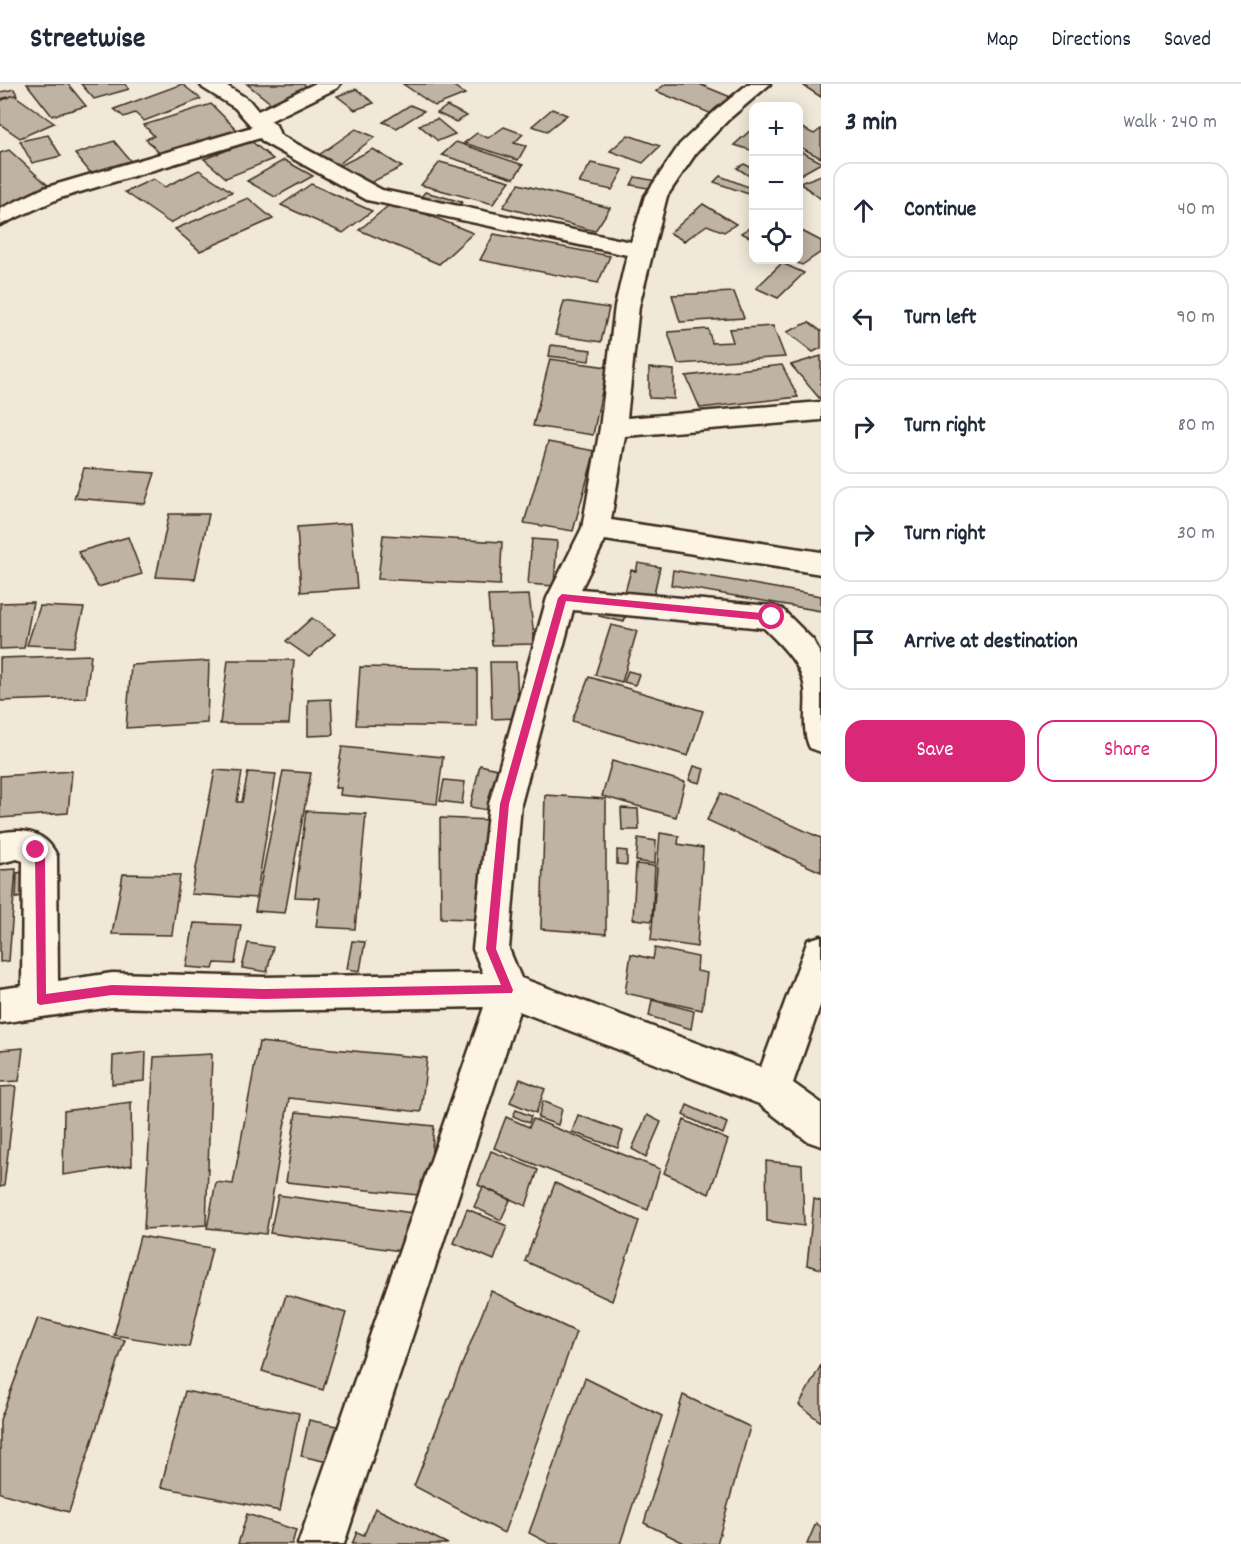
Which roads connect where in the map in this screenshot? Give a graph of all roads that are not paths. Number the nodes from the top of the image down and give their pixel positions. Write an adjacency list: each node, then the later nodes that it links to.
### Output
1 (210, 84): 4 (street)
2 (330, 84): 4 (street)
3 (760, 84): 6 (street)
4 (262, 125): 5 (street); 6 (street)
5 (0, 218)
6 (640, 251): 8 (street)
7 (821, 411): 8 (street)
8 (613, 428): 9 (street)
9 (596, 528): 10 (street); 11 (street)
10 (821, 563)
11 (562, 598): 12 (street); 15 (street)
12 (821, 739)
13 (0, 848): 16 (street)
14 (821, 952): 18 (street)
15 (508, 990): 16 (street); 18 (street); 20 (street)
16 (40, 1000): 17 (street)
17 (0, 1006)
18 (772, 1089): 19 (street)
19 (821, 1127)
20 (321, 1544)

